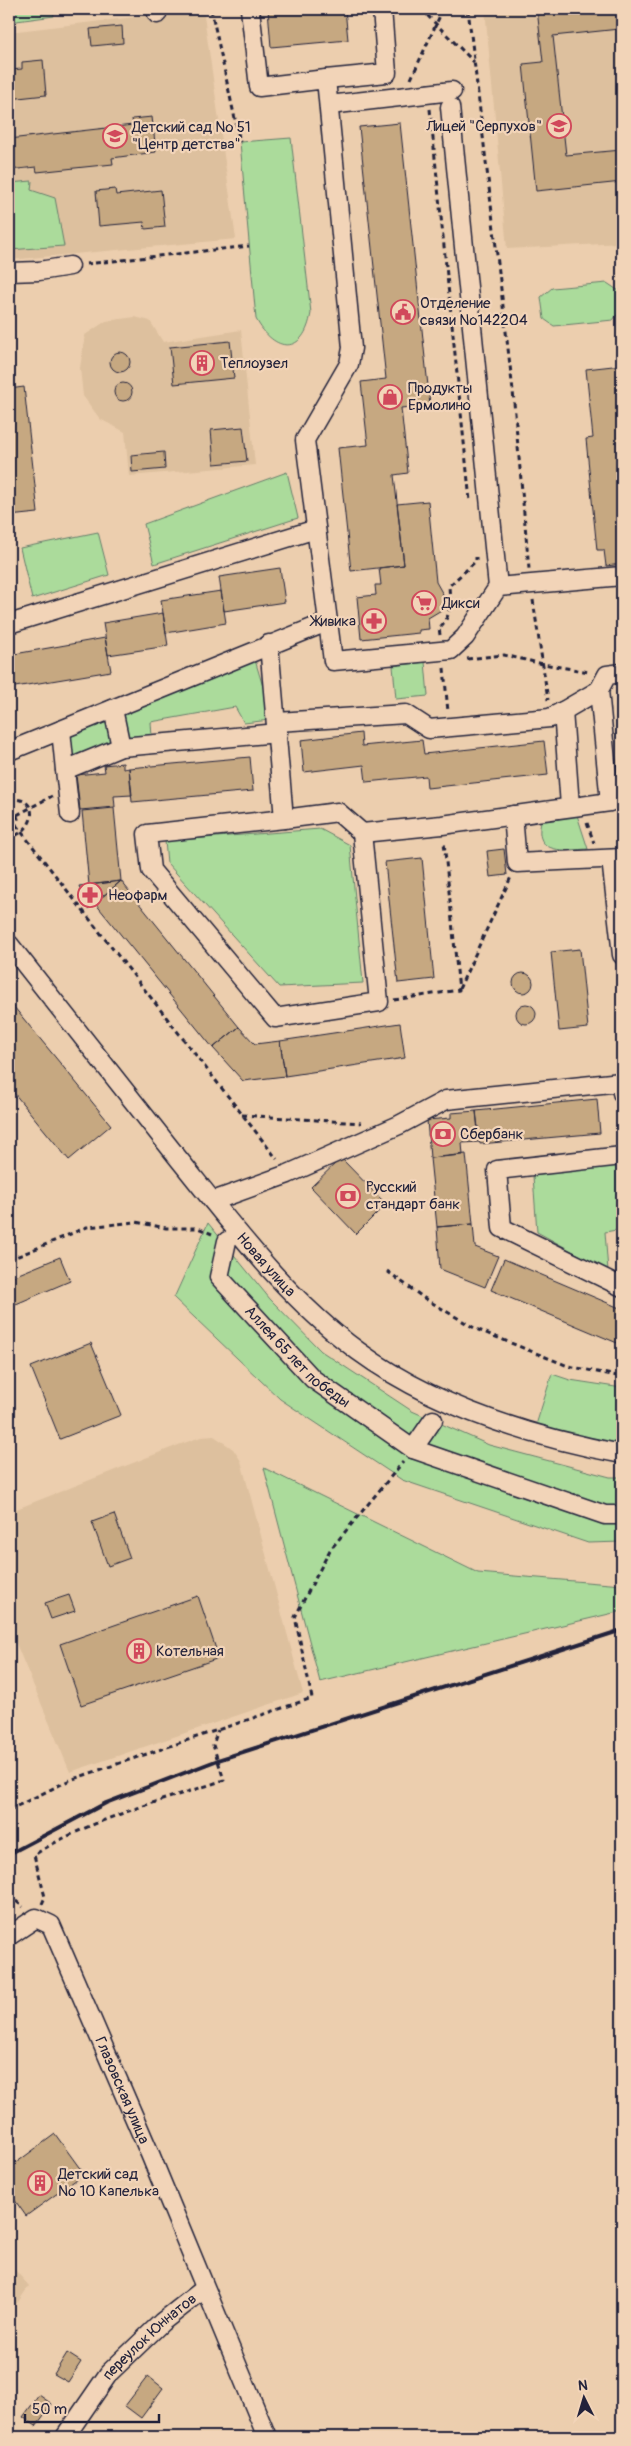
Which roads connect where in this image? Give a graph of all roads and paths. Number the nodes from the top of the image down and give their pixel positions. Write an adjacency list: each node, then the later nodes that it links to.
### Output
1 (211, 9): 13 (path)
2 (250, 9): 9 (street)
3 (382, 9): 9 (street)
4 (421, 9): 7 (path)
5 (443, 9): 7 (path)
6 (468, 9): 8 (path)
7 (435, 23): 8 (path); 11 (path)
8 (475, 62): 21 (path)
9 (326, 80): 12 (street)
10 (429, 93): 11 (street); 17 (path); 22 (street)
11 (403, 96): 12 (street)
12 (329, 105): 18 (street)
13 (240, 142)
14 (249, 246): 15 (path)
15 (70, 266): 16 (street)
16 (9, 272)
17 (471, 511)
18 (316, 529): 23 (street); 24 (street)
19 (475, 551): 26 (path)
20 (622, 576): 21 (street)
21 (531, 584): 22 (street); 27 (path)
22 (498, 587): 26 (street)
23 (327, 622): 25 (street); 26 (street)
24 (9, 624)
25 (269, 644): 30 (street); 32 (street)
26 (442, 656): 27 (path); 33 (path)
27 (543, 664): 28 (path); 31 (path)
28 (615, 674): 29 (street)
29 (599, 690): 31 (street); 39 (street)
30 (113, 709): 34 (street); 35 (street)
31 (557, 714): 33 (street); 40 (street)
32 (277, 727): 33 (street); 35 (street); 46 (street)
33 (450, 727)
34 (61, 730): 36 (street); 37 (street)
35 (121, 747): 37 (street)
36 (9, 751)
37 (66, 779): 41 (path); 43 (street)
38 (9, 800): 41 (path)
39 (616, 801): 40 (street)
40 (576, 806): 45 (street); 53 (path)
41 (30, 809): 44 (path); 50 (path)
42 (9, 812): 44 (path)
43 (70, 814)
44 (17, 815): 47 (path)
45 (513, 815): 48 (street); 54 (street)
46 (284, 818): 51 (street); 58 (street)
47 (16, 825): 49 (path); 50 (path)
48 (442, 825): 51 (street); 57 (path)
49 (9, 826)
50 (21, 832): 52 (path); 60 (path)
51 (362, 833): 58 (street)
52 (9, 838)
53 (611, 859): 54 (street); 56 (street)
54 (517, 863): 57 (path)
55 (9, 944): 64 (street, Новая улица)
56 (622, 955)
57 (459, 990): 58 (path)
58 (379, 1002)
59 (622, 1092): 63 (street)
60 (242, 1115): 61 (path); 63 (path)
61 (369, 1123)
62 (622, 1156): 68 (street)
63 (288, 1174): 64 (street)
64 (213, 1201): 72 (street, Новая улица)
65 (227, 1241): 66 (path); 71 (street, Аллея 65 лет победы)
66 (9, 1260)
67 (387, 1270): 69 (path)
68 (622, 1287)
69 (622, 1377)
70 (433, 1420): 71 (street)
71 (413, 1449): 73 (street, Аллея 65 лет победы); 74 (path)
72 (622, 1454)
73 (622, 1515)
74 (218, 1730): 75 (path); 76 (path)
75 (9, 1810)
76 (36, 1918): 77 (street); 78 (street, Глазовская улица)
77 (9, 1936)
78 (204, 2289): 79 (street, переулок Юннатов); 80 (street, Глазовская улица)
79 (64, 2437)
80 (267, 2437)

